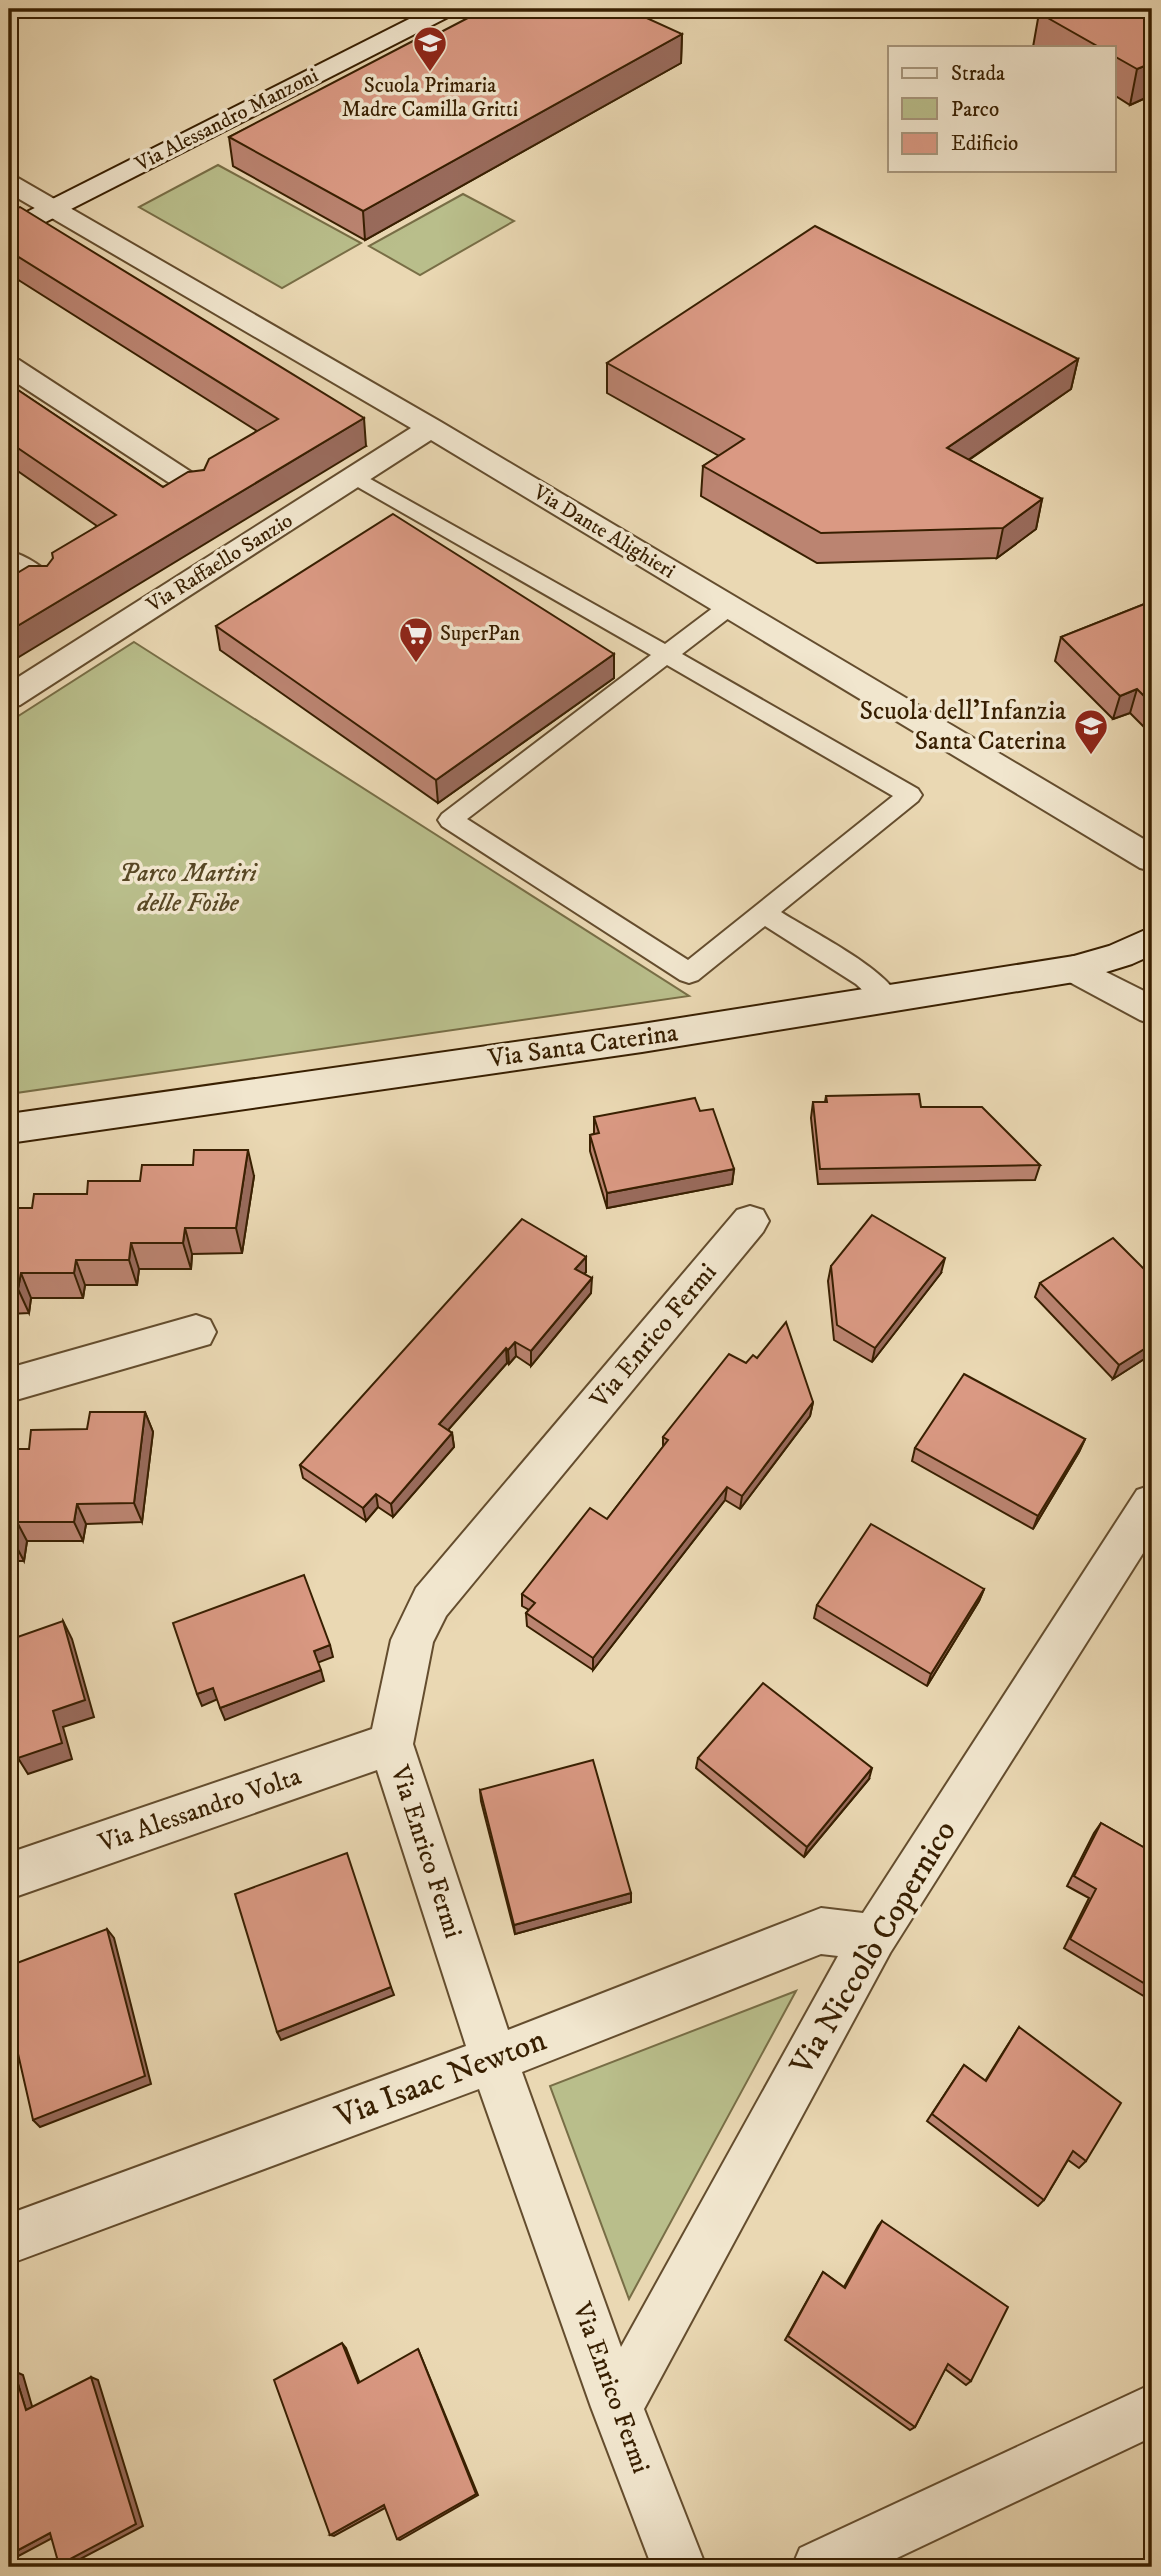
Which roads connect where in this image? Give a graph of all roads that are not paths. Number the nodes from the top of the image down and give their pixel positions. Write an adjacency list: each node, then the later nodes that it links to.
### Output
1 (446, 9): 3 (street, Via Alessandro Manzoni)
2 (9, 183): 3 (street, Via Dante Alighieri)
3 (53, 210): 4 (street, Via Alessandro Manzoni); 6 (street, Via Dante Alighieri)
4 (9, 231)
5 (9, 366): 8 (street)
6 (431, 428): 7 (street, Via Raffaello Sanzio); 11 (street, Via Dante Alighieri)
7 (356, 477): 12 (lane); 13 (street, Via Raffaello Sanzio)
8 (198, 489)
9 (9, 560): 10 (street)
10 (43, 584)
11 (730, 607): 12 (lane); 14 (street, Via Dante Alighieri)
12 (667, 655): 15 (lane); 15 (lane)
13 (9, 697)
14 (1152, 859)
15 (765, 914): 18 (lane)
16 (1152, 941): 17 (street, Via Santa Caterina)
17 (1074, 969): 18 (street, Via Santa Caterina); 19 (street)
18 (886, 997): 20 (street, Via Santa Caterina)
19 (1152, 1012)
20 (9, 1129)
21 (750, 1221): 25 (street, Via Enrico Fermi)
22 (196, 1332): 23 (street)
23 (9, 1385)
24 (1152, 1503): 27 (street, Via Niccolò Copernico)
25 (391, 1744): 26 (street, Via Alessandro Volta); 28 (street, Via Enrico Fermi)
26 (9, 1876)
27 (874, 1937): 28 (street, Via Isaac Newton); 30 (street, Via Niccolò Copernico)
28 (493, 2060): 29 (street, Via Isaac Newton); 30 (street, Via Enrico Fermi)
29 (9, 2239)
30 (617, 2407): 32 (street, Via Enrico Fermi)
31 (1152, 2410): 33 (street)
32 (679, 2567)
33 (818, 2567)

